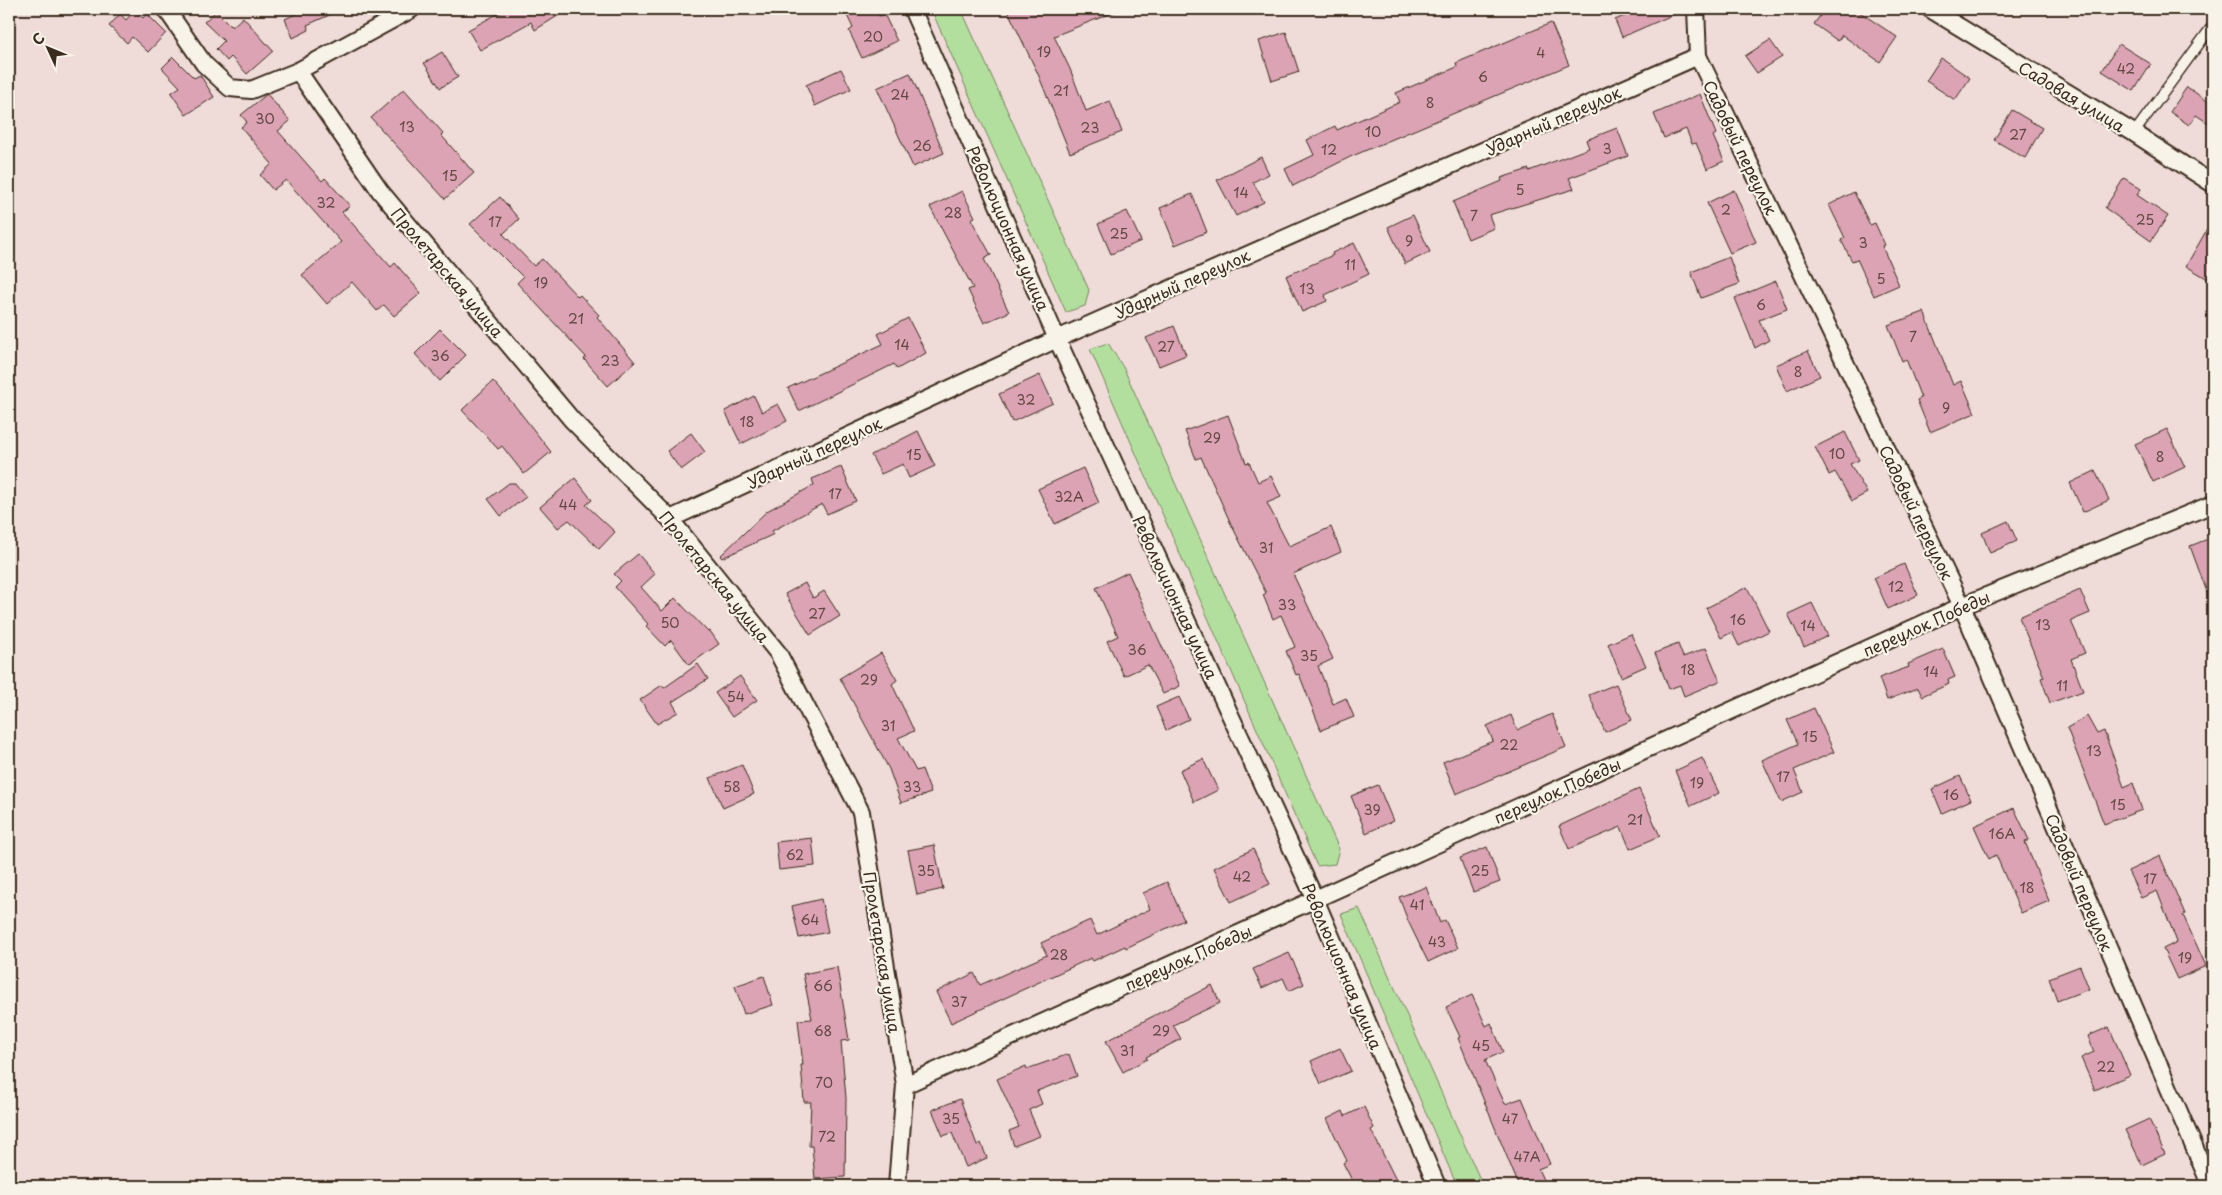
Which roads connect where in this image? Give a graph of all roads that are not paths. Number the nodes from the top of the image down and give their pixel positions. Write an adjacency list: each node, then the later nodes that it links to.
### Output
1 (166, 9): 8 (street)
2 (412, 9): 8 (street)
3 (912, 9): 11 (street, Революционная улица)
4 (1696, 9): 7 (street, Садовый переулок)
5 (1930, 9): 9 (street, Садовая улица)
6 (2213, 25): 9 (lane)
7 (1698, 56): 11 (street, Ударный переулок); 14 (street, Садовый переулок)
8 (298, 71): 13 (street, Пролетарская улица)
9 (2134, 134): 10 (street, Садовая улица)
10 (2213, 184)
11 (1057, 339): 13 (street, Ударный переулок); 15 (street, Революционная улица)
12 (2213, 504): 14 (street, переулок Победы)
13 (670, 519): 16 (street, Пролетарская улица)
14 (1962, 606): 15 (street, переулок Победы); 17 (street, Садовый переулок)
15 (1315, 900): 16 (street, переулок Победы); 19 (street, Революционная улица)
16 (905, 1085): 18 (street, Пролетарская улица)
17 (2209, 1184)
18 (897, 1186)
19 (1437, 1186)

